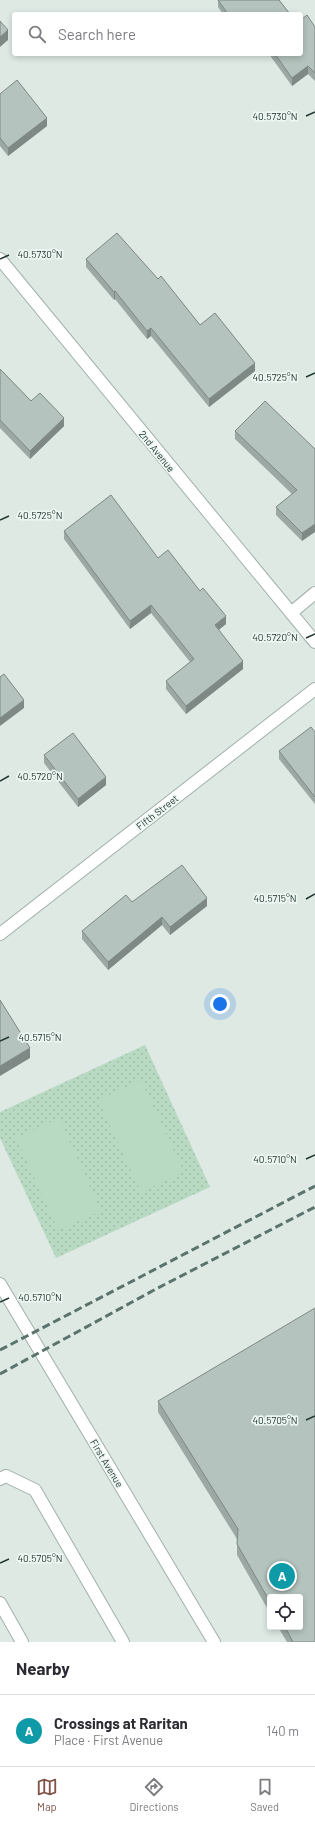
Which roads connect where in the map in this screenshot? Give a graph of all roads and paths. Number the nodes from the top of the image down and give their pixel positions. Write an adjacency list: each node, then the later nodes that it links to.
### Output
1 (0, 259): 3 (street, 2nd Avenue)
2 (315, 593): 3 (street)
3 (291, 613): 4 (street, 2nd Avenue)
4 (315, 642)
5 (315, 689): 6 (street, Fifth Street)
6 (0, 934)
7 (0, 1284): 12 (street, First Avenue)
8 (0, 1479): 11 (street)
9 (0, 1603): 10 (street)
10 (22, 1642)
11 (123, 1642)
12 (214, 1642)

